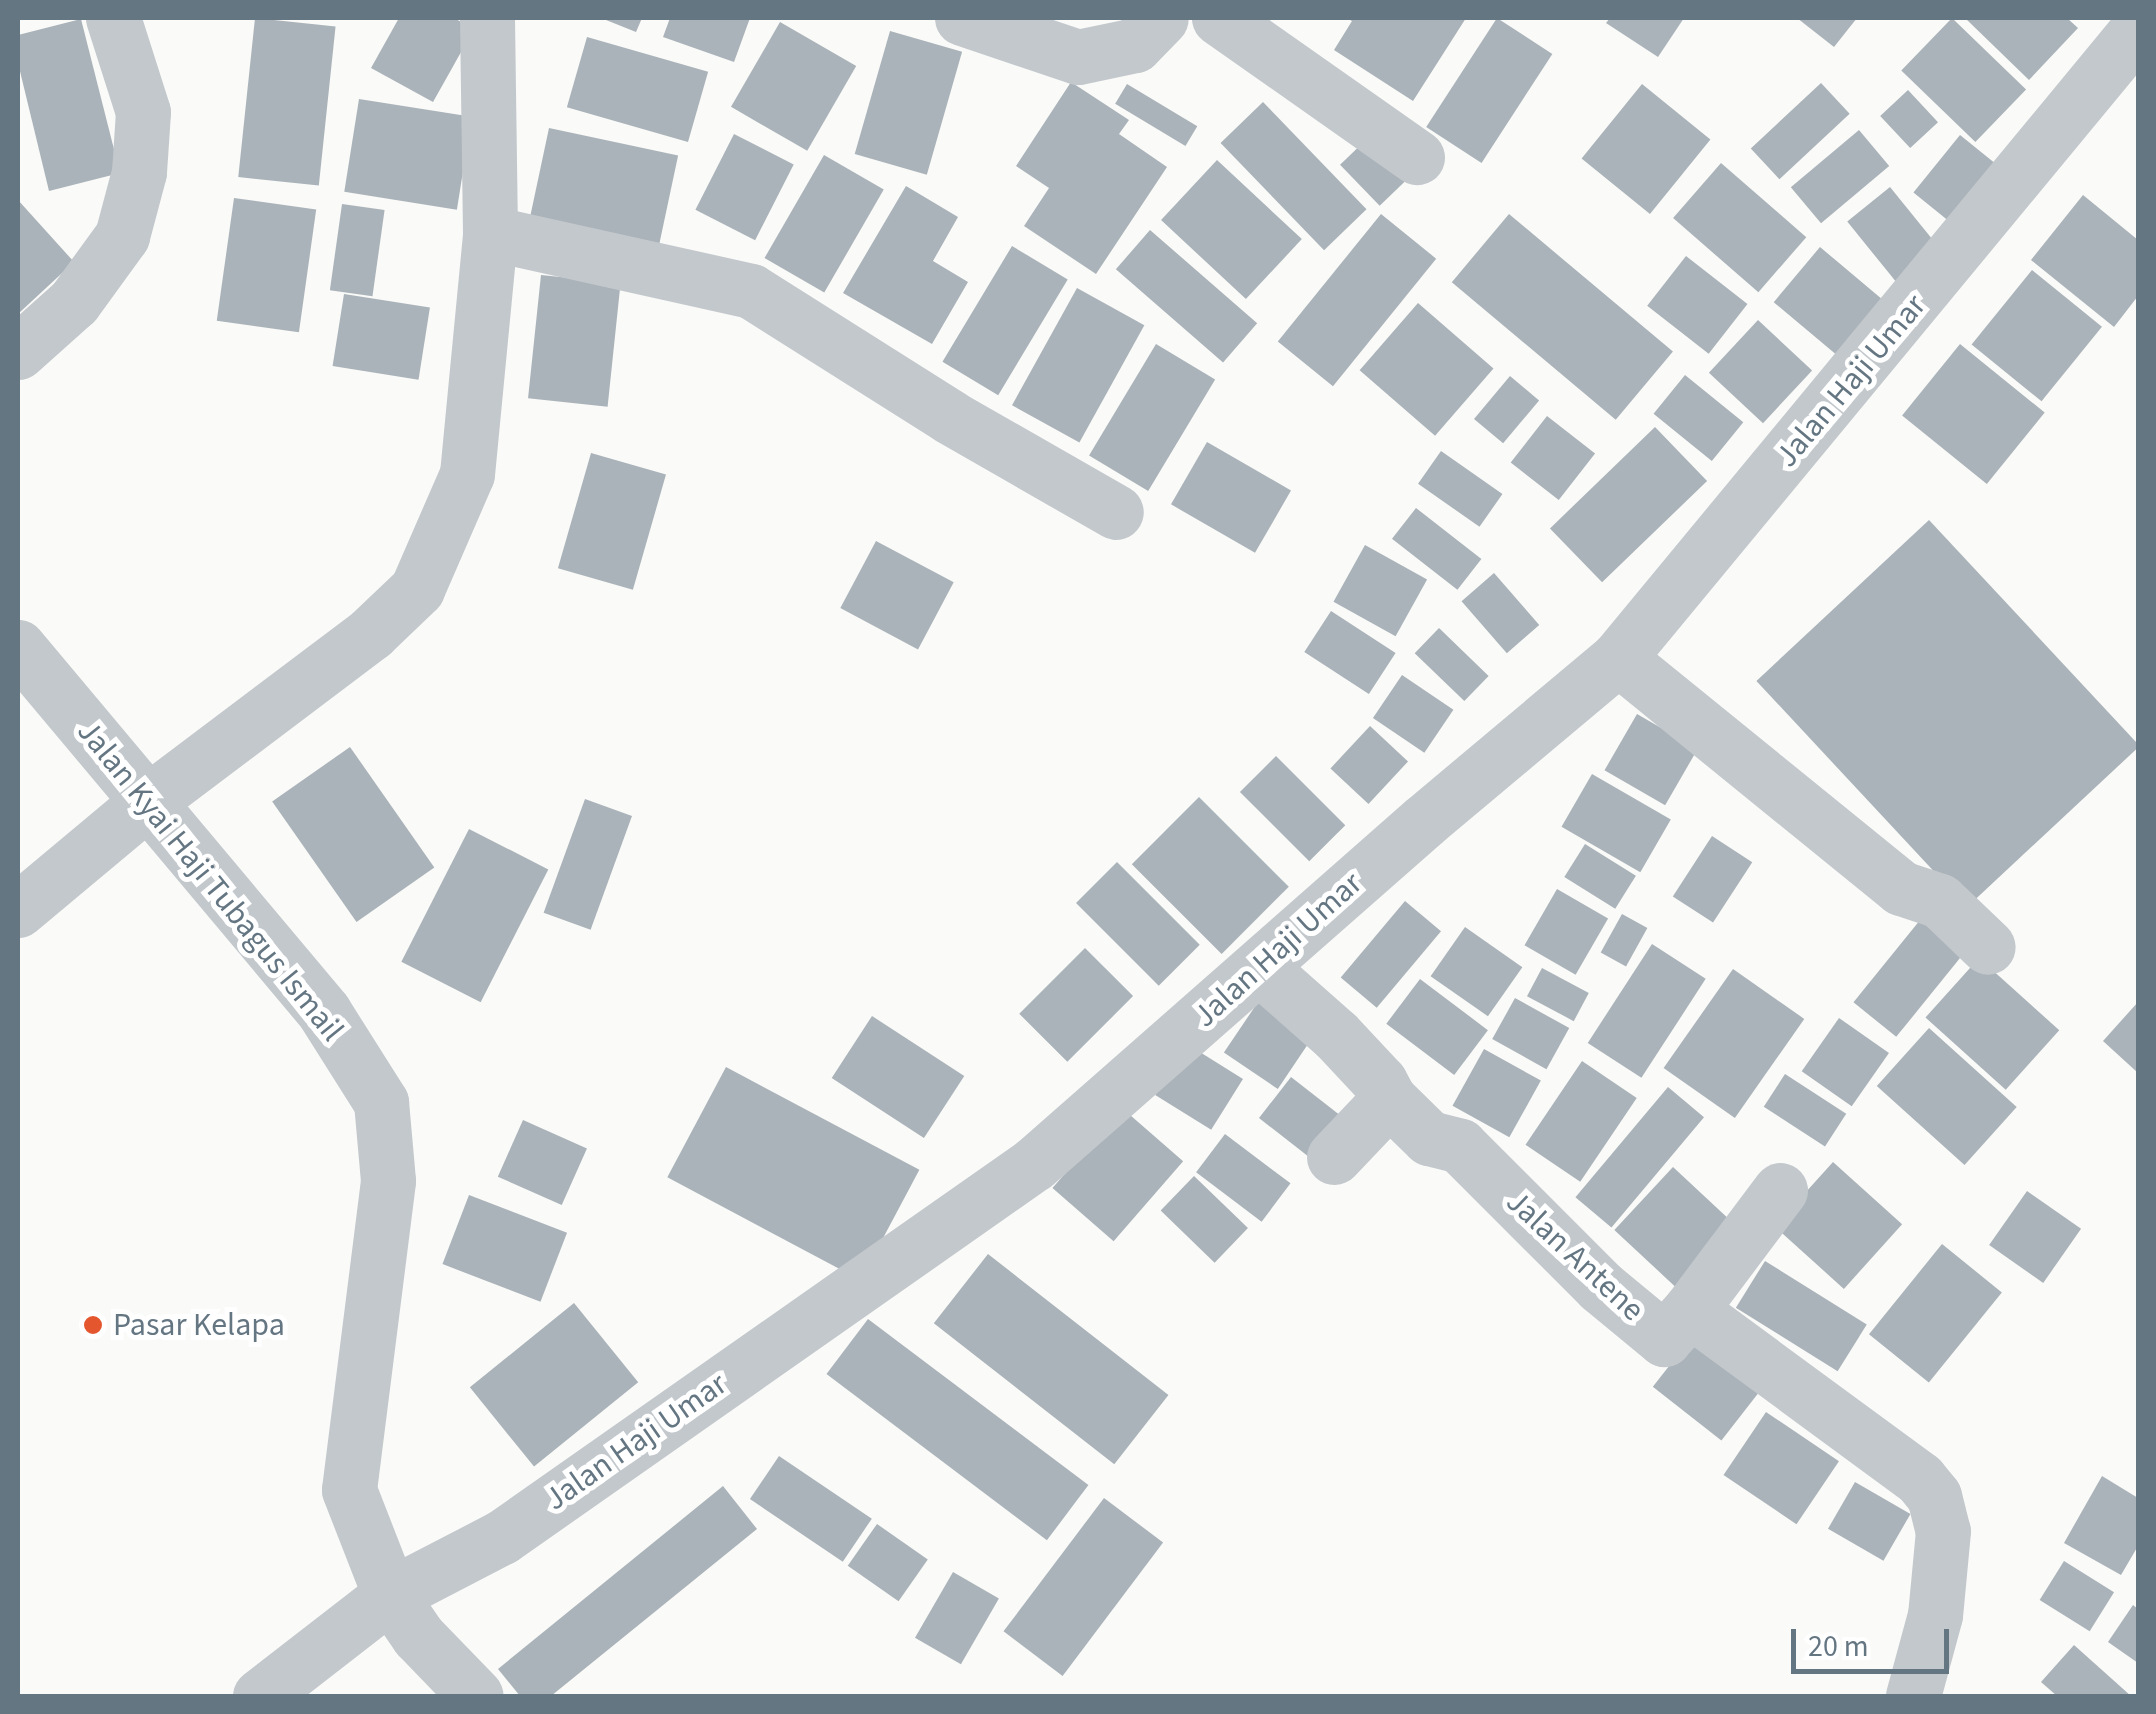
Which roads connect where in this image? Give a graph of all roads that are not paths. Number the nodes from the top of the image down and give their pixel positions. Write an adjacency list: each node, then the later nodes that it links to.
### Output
1 (113, 18): 9 (street)
2 (488, 18): 8 (street)
3 (962, 18): 4 (street)
4 (1160, 18)
5 (1219, 18): 7 (street)
6 (2138, 29): 12 (street, Jalan Haji Umar)
7 (1417, 157)
8 (490, 233): 10 (street); 13 (street)
9 (18, 352)
10 (1116, 512)
11 (18, 646): 13 (street, Jalan Kyai Haji Tubagus Ismail)
12 (1618, 658): 15 (street); 16 (street, Jalan Haji Umar)
13 (147, 802): 14 (street); 21 (street, Jalan Kyai Haji Tubagus Ismail)
14 (18, 910)
15 (1988, 948)
16 (1260, 968): 17 (street, Jalan Antene); 21 (street, Jalan Haji Umar)
17 (1389, 1099): 18 (street); 20 (street, Jalan Antene)
18 (1334, 1157)
19 (1780, 1190): 20 (street)
20 (1690, 1310): 24 (street, Jalan Antene)
21 (390, 1596): 22 (street, Jalan Haji Umar); 23 (street, Jalan Kyai Haji Tubagus Ismail)
22 (260, 1696)
23 (476, 1696)
24 (1914, 1696)

